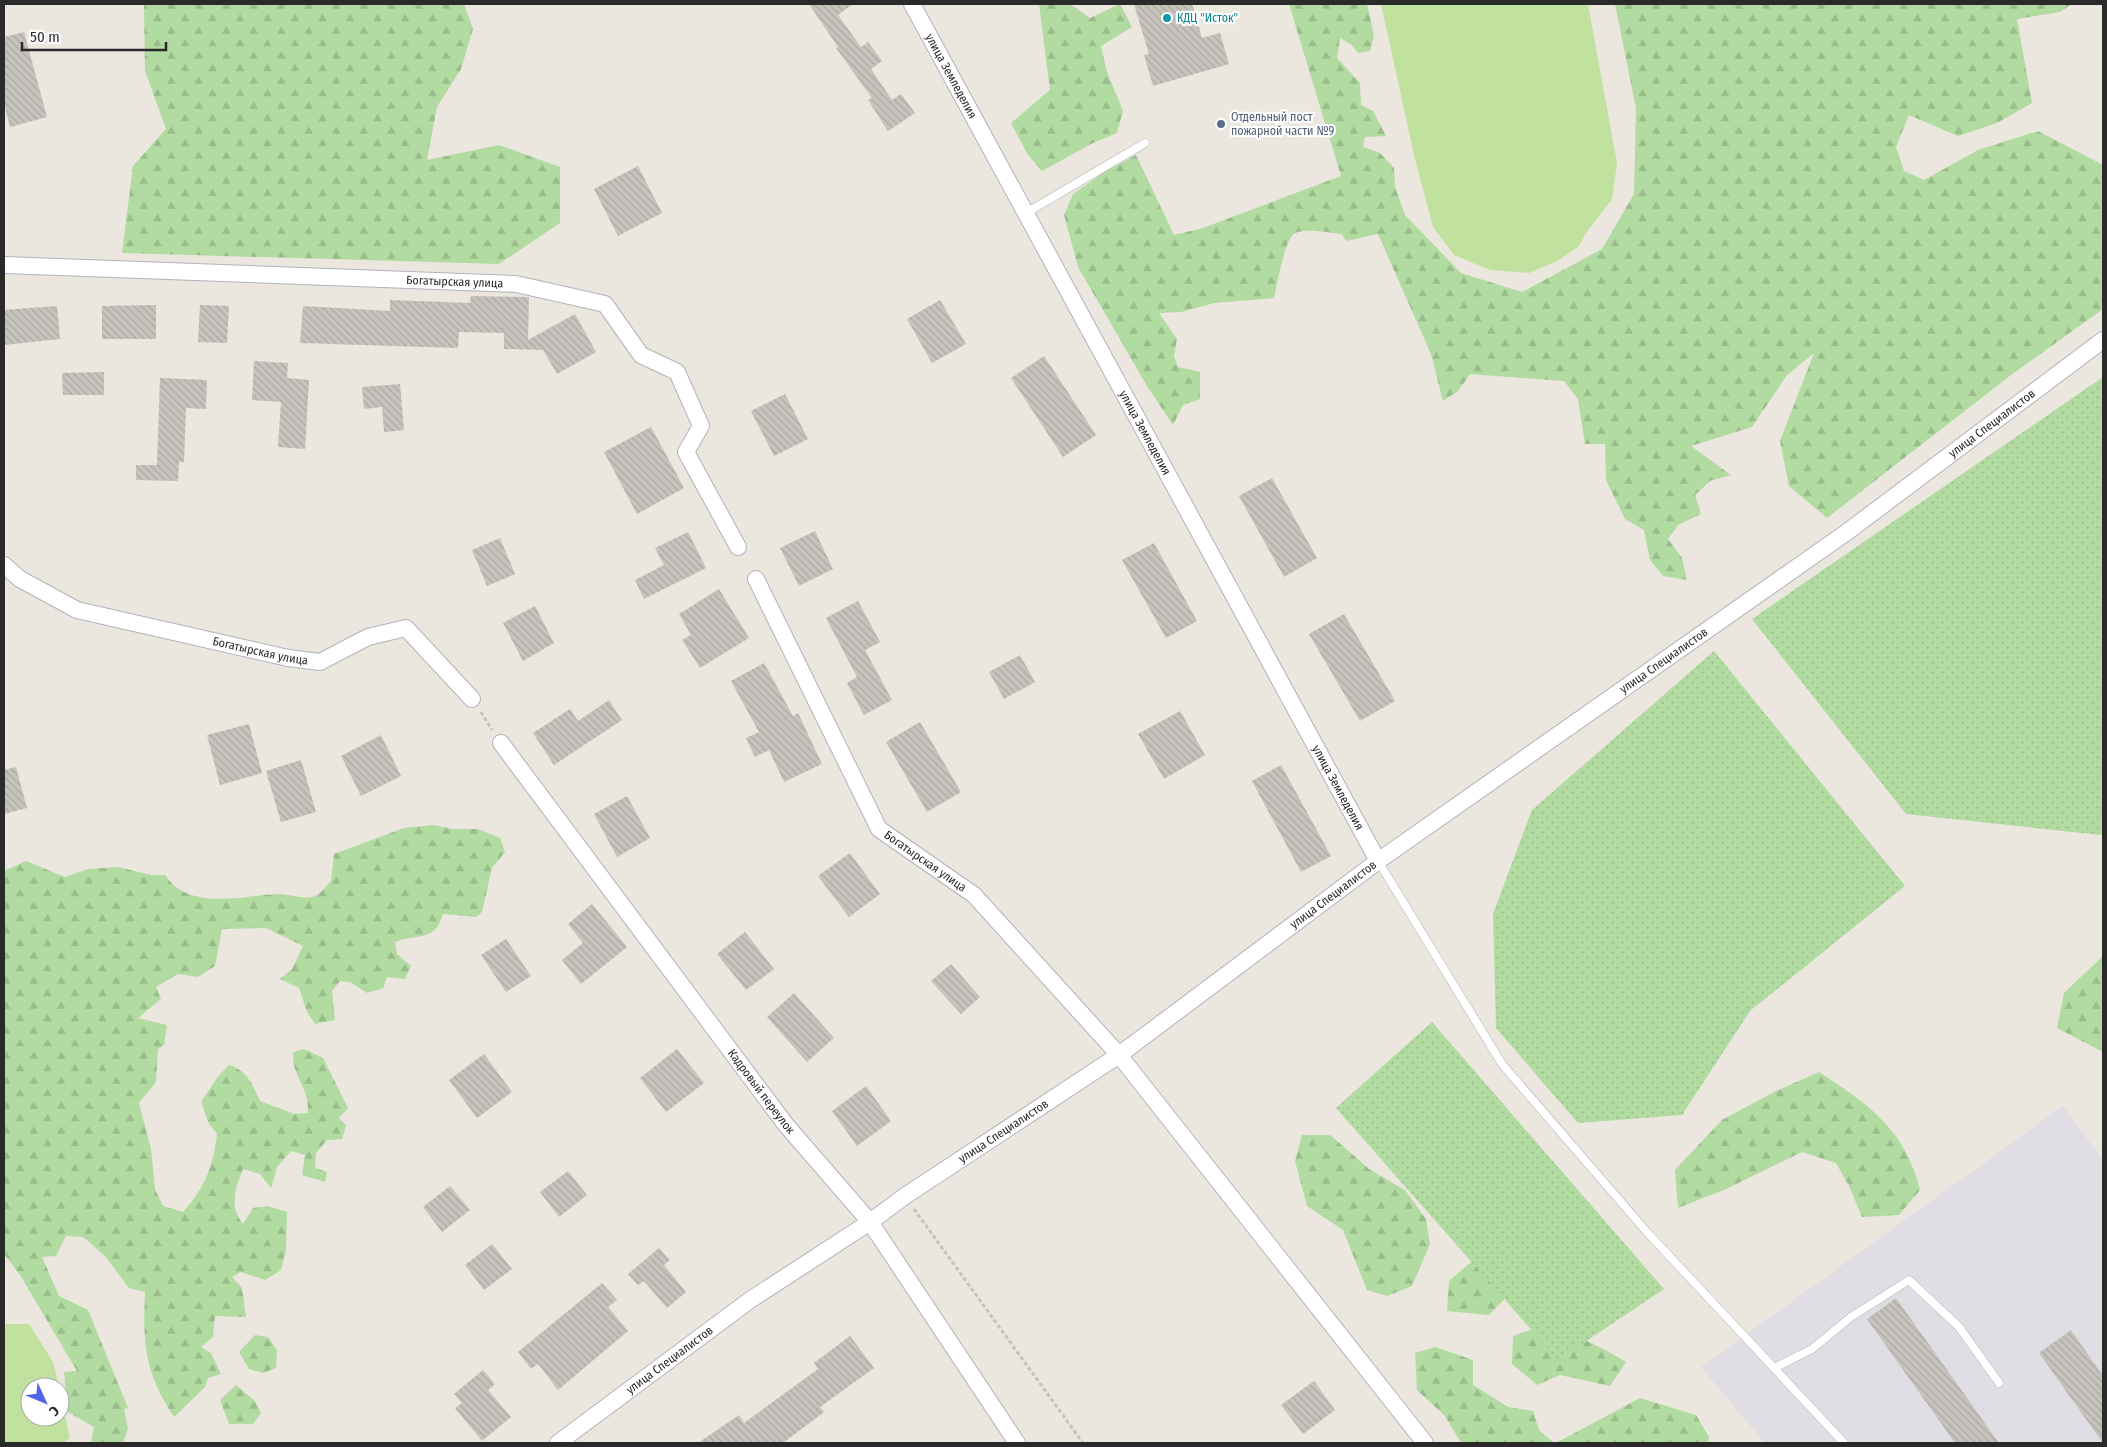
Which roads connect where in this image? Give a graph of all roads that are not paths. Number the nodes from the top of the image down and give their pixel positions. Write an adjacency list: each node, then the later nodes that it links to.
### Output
1 (912, 4): 3 (street, улица Земледелия)
2 (1145, 143): 3 (lane)
3 (1026, 213): 11 (street, улица Земледелия)
4 (4, 265): 6 (street, Богатырская улица)
5 (2103, 340): 11 (street, улица Специалистов)
6 (738, 547)
7 (4, 565): 9 (street, Богатырская улица)
8 (756, 579): 12 (street, Богатырская улица)
9 (472, 699)
10 (501, 743): 13 (street, Кадровый переулок)
11 (1378, 861): 12 (street, улица Специалистов); 14 (lane)
12 (1118, 1055): 13 (street, улица Специалистов); 18 (street, Богатырская улица)
13 (870, 1222): 16 (street, улица Специалистов); 17 (street, Кадровый переулок)
14 (1774, 1368): 15 (lane); 19 (lane)
15 (1999, 1383)
16 (558, 1443)
17 (1017, 1443)
18 (1426, 1443)
19 (1844, 1443)

